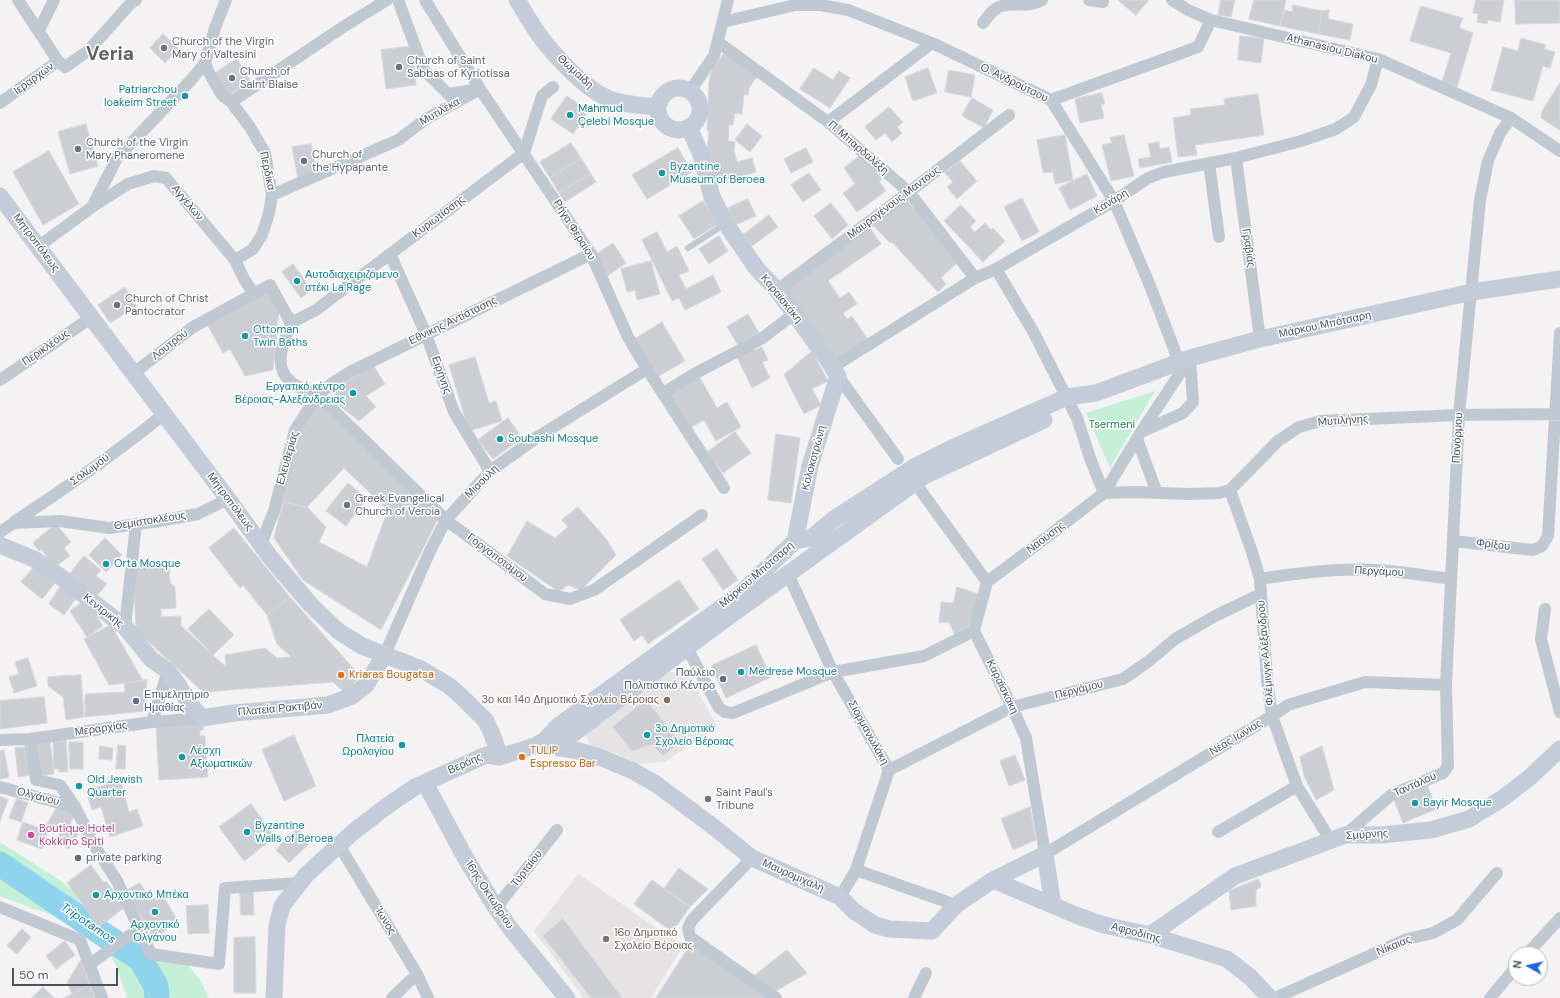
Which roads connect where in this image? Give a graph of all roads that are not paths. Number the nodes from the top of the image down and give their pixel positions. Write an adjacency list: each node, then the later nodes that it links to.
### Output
1 (18, 0): 17 (street)
2 (54, 0): 17 (street)
3 (136, 0): 21 (street, Ιεραρχών)
4 (226, 0): 22 (street)
5 (398, 0): 24 (street, Μυτιλέκα)
6 (425, 0): 24 (street, Ρήγα Φεραίου)
7 (517, 0): 29 (street, Θωμαίδη)
8 (728, 0): 15 (street)
9 (1042, 0): 16 (street)
10 (1089, 0): 13 (street)
11 (1172, 0): 14 (street, Athanasiou Diakou)
12 (381, 2): 27 (street)
13 (1103, 2)
14 (1211, 20): 20 (street, Athanasiou Diakou); 26 (street)
15 (723, 22): 18 (street); 19 (street, Ο. Ανδρούτσου)
16 (982, 23)
17 (39, 30): 21 (street)
18 (718, 42): 25 (street); 32 (street, Π. Μπαρδαλέξη)
19 (932, 43): 26 (street, Ο. Ανδρούτσου); 32 (street)
20 (1378, 60): 31 (street, Athanasiou Diakou); 36 (street, Κανάρη)
21 (58, 61): 28 (street, Ιεραρχών)
22 (205, 63): 27 (street, Περδίκα); 42 (street)
23 (553, 87): 35 (street)
24 (480, 89): 35 (street, Ρήγα Φεραίου); 39 (street, Μυτιλέκα)
25 (690, 90): 29 (street); 33 (street)
26 (1051, 100): 41 (street, Ο. Ανδρούτσου)
27 (231, 102): 39 (street, Περδίκα)
28 (0, 103)
29 (658, 107): 33 (street)
30 (1009, 115): 38 (street, Μαυρογένους Μαντούς)
31 (1511, 118): 34 (street, Athanasiou Diakou); 54 (street, Πανόρμου)
32 (828, 122): 38 (street, Π. Μπαρδαλέξη)
33 (689, 128): 43 (street, Καραϊσκάκη)
34 (1560, 151)
35 (524, 153): 47 (street, Κυριωτίσσης); 48 (street, Ρήγα Φεραίου)
36 (1236, 158): 37 (street, Κανάρη); 61 (street, Γραβιάς)
37 (1209, 163): 41 (street, Κανάρη); 44 (street)
38 (909, 192): 51 (street, Π. Μπαρδαλέξη); 53 (street, Μαυρογένους Μαντούς)
39 (272, 195): 49 (street, Περδίκα)
40 (0, 196): 45 (street, Μητροπόλεως)
41 (1114, 201): 50 (street, Κανάρη); 62 (street, Ο. Ανδρούτσου)
42 (92, 207): 45 (street, Αγγέλων); 49 (street, Αγγέλων)
43 (726, 224): 46 (lane); 53 (street, Καραϊσκάκη)
44 (1220, 237)
45 (39, 246): 57 (street, Μητροπόλεως)
46 (688, 248)
47 (390, 254): 58 (street, Κυριωτίσσης); 60 (street, Ειρήνης)
48 (591, 254): 60 (street, Εθνικης Αντίστασης); 63 (street, Ρήγα Φεραίου)
49 (235, 260): 55 (street, Αγγέλων)
50 (996, 269): 51 (street, Κανάρη); 69 (street)
51 (976, 278): 64 (street, Κανάρη)
52 (1560, 278): 54 (street, Μάρκου Μπότσαρη)
53 (777, 290): 56 (street, Καραϊσκάκη)
54 (1472, 292): 61 (street, Μάρκου Μπότσαρη); 72 (street, Πανόρμου)
55 (254, 294): 58 (street, Λουτρού); 65 (street, Λουτρού)
56 (794, 314): 64 (street, Καραϊσκάκη); 67 (street)
57 (92, 317): 65 (street, Μητροπόλεως); 66 (street, Περικλέους)
58 (291, 322): 68 (street)
59 (1560, 333): 70 (street)
60 (426, 334): 68 (street, Εθνικης Αντίστασης); 75 (street, Ειρήνης)
61 (1260, 339): 62 (street, Μάρκου Μπότσαρη)
62 (1184, 360): 69 (street, Μάρκου Μπότσαρη); 73 (street); 73 (street, Ο. Ανδρούτσου)
63 (647, 369): 67 (street, Ρήγα Φεραίου); 75 (street, Μιαούλη)
64 (835, 372): 74 (street, Καραϊσκάκη); 87 (street, Κολοκοτρώνη)
65 (134, 373): 71 (street, Μητροπόλεως)
66 (0, 380)
67 (663, 393): 76 (street, Ρήγα Φεραίου)
68 (318, 395): 83 (street, Γοργοποτάμου); 89 (street, Ελευθερίας)
69 (1070, 402): 79 (street); 87 (street, Μάρκου Μπότσαρη); 91 (street, Μάρκου Μπότσαρη)
70 (1558, 413): 72 (street, Mυτιλήνης); 88 (street, Φρίξου)
71 (164, 414): 81 (street, Μητροπόλεως); 84 (street, Σολωμού)
72 (1459, 415): 77 (street, Mυτιλήνης); 88 (street, Πανόρμου)
73 (1139, 436): 79 (street); 80 (street)
74 (898, 458)
75 (490, 470): 83 (street, Μιαούλη)
76 (724, 488)
77 (1230, 490): 80 (street); 92 (street, Φλέμινγκ Αλέξανδρου)
78 (921, 491): 94 (street)
79 (1104, 493): 80 (street); 94 (street, Ναούσης)
80 (1157, 493)
81 (228, 500): 85 (street, Θεμιστοκλέους); 89 (street, Μητροπόλεως)
82 (702, 515): 83 (street, Γοργοποτάμου)
83 (446, 520): 100 (street, Μιαούλη)
84 (14, 523): 85 (street, Θεμιστοκλέους); 86 (street)
85 (136, 524): 97 (street)
86 (0, 532)
87 (795, 541): 111 (street, Μάρκου Μπότσαρη)
88 (1453, 541): 93 (street, Πανόρμου)
89 (261, 544): 100 (street, Μητροπόλεως)
90 (0, 545): 97 (street, Κεντρικής)
91 (788, 574): 99 (street, Μάρκου Μπότσαρη); 102 (street, Σιορμανωλάκη)
92 (1260, 579): 93 (street, Περγάμου); 95 (street, Φλέμινγκ Αλέξανδρου)
93 (1451, 579): 103 (street, Πανόρμου)
94 (987, 582): 98 (street)
95 (1261, 594): 104 (street, Περγάμου); 106 (street, Φλέμινγκ Αλέξανδρου)
96 (1545, 609): 105 (street)
97 (125, 627): 101 (street, Κεντρικής)
98 (974, 631): 102 (street); 104 (street, Καραϊσκάκη)
99 (687, 648): 102 (street); 111 (street, Μάρκου Μπότσαρη)
100 (385, 654): 107 (street, Πλατεία Ρακτιβάν); 113 (street, Μητροπόλεως)
101 (168, 672): 107 (street, Κεντρικής); 108 (street)
102 (833, 672): 115 (street, Σιορμανωλάκη)
103 (1446, 685): 106 (street, Νέας Ιωνίας); 114 (street, Πανόρμου)
104 (1012, 707): 115 (street, Περγάμου); 124 (street, Καραϊσκάκη)
105 (1560, 712)
106 (1272, 716): 116 (street, Φλέμινγκ Αλέξανδρου); 124 (street, Νέας Ιωνίας)
107 (202, 718): 108 (street, Μεραρχίας)
108 (152, 722): 109 (street, Μεραρχίας)
109 (30, 739): 110 (street, Μεραρχίας); 119 (street, Ολγάνου)
110 (0, 740)
111 (541, 742): 113 (street, Μάρκου Μπότσαρη); 125 (street, Μαυρομιχάλη)
112 (1560, 749): 122 (street, Σμύρνης)
113 (500, 757): 118 (street, Βερόης)
114 (1448, 766): 122 (street, Ταντάλου)
115 (889, 770): 126 (street, Σιορμανωλάκη)
116 (1297, 786): 121 (street); 122 (street, Φλέμινγκ Αλέξανδρου)
117 (0, 787): 119 (street, Ολγάνου)
118 (428, 788): 123 (street, Βερόης); 134 (street, 16ης Οκτωβρίου)
119 (76, 807): 136 (street, Ολγάνου)
120 (557, 830): 134 (street, Τυρταίου)
121 (1218, 832)
122 (1338, 838): 137 (street, Σμύρνης)
123 (339, 845): 129 (street, Βερόης); 141 (street, Ίωνος)
124 (1045, 854): 128 (street, Μαυρομιχάλη); 132 (street, Καραϊσκάκη)
125 (752, 858): 130 (street, Μαυρομιχάλη); 148 (street)
126 (856, 870): 130 (street, Σιορμανωλάκη); 131 (street)
127 (1497, 874): 151 (street, Νίκαιας)
128 (993, 880): 131 (street, Μαυρομιχάλη); 132 (street, Αφροδίτης)
129 (298, 883): 136 (street, Ολγάνου); 144 (street, Βερόης)
130 (840, 897): 131 (street, Μαυρομιχάλη)
131 (956, 905)
132 (1053, 905): 137 (street, Αφροδίτης)
133 (0, 907): 139 (street)
134 (496, 908): 147 (street, 16ης Οκτωβρίου)
135 (1560, 918): 138 (street)
136 (140, 928): 139 (street)
137 (1150, 935): 150 (street, Αφροδίτης)
138 (1534, 946)
139 (90, 964): 143 (street)
140 (926, 973): 149 (street)
141 (417, 974): 145 (street); 146 (street, Ίωνος)
142 (1508, 977): 152 (street)
143 (102, 998)
144 (274, 998)
145 (392, 998)
146 (428, 998)
147 (567, 998)
148 (776, 998)
149 (914, 998)
150 (1270, 998)
151 (1275, 998)
152 (1490, 998)

